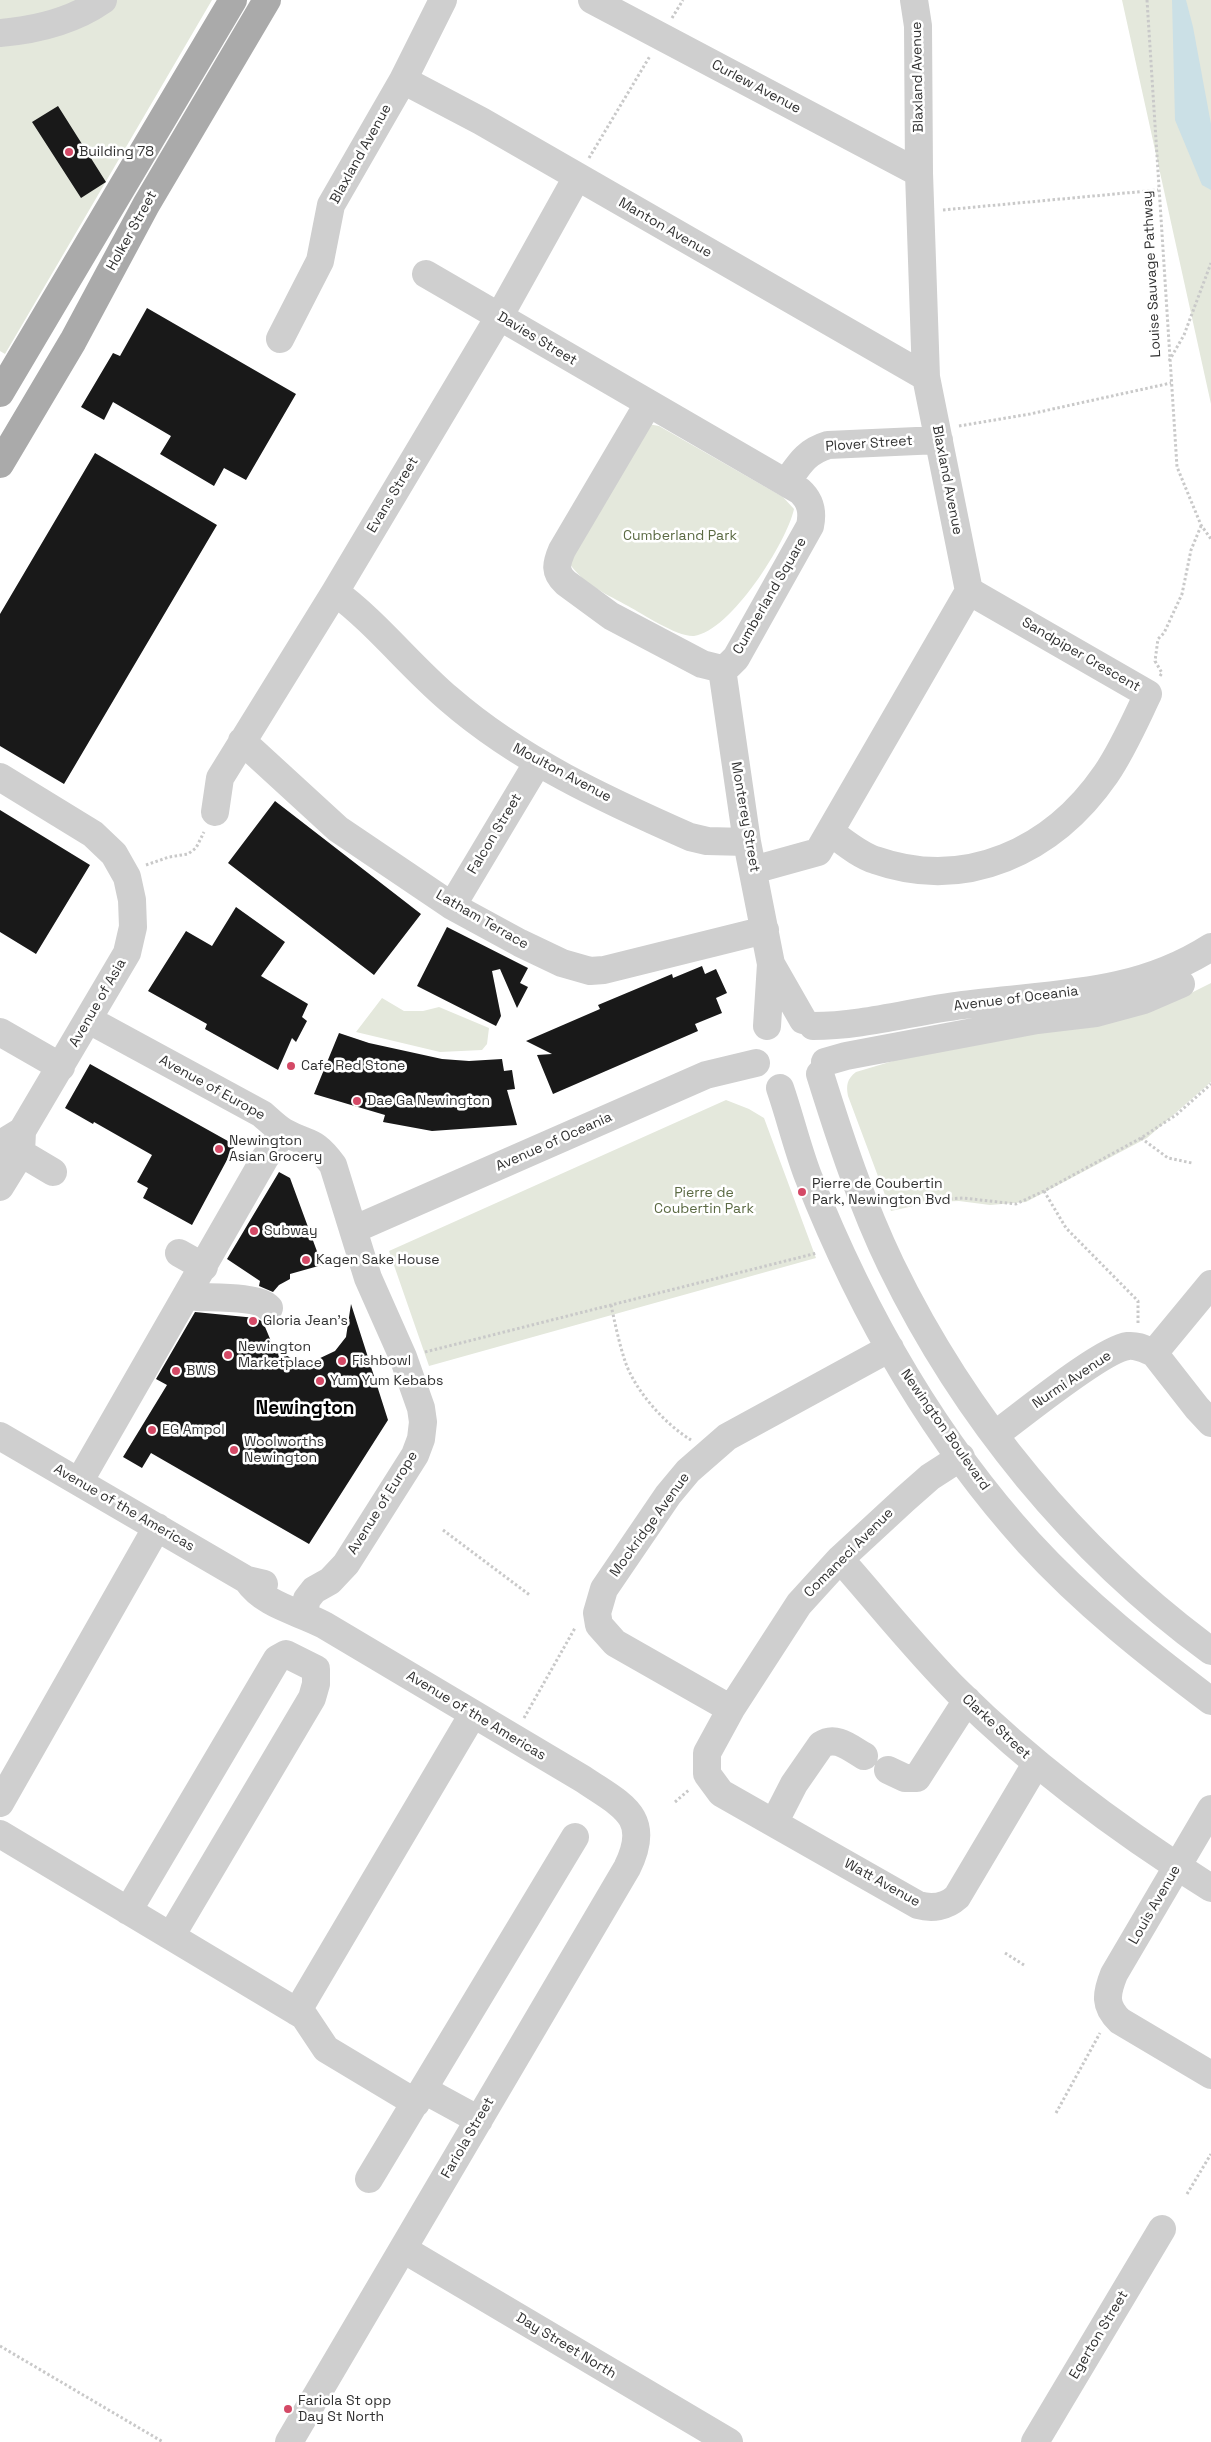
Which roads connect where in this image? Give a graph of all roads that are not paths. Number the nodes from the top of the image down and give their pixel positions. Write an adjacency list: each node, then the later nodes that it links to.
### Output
1 (102, 0): 7 (street)
2 (233, 0): 15 (main road)
3 (267, 0): 16 (main road, Holker Street)
4 (443, 0): 8 (street, Blaxland Avenue)
5 (592, 0): 9 (street, Curlew Avenue)
6 (914, 0): 9 (street, Blaxland Avenue)
7 (0, 33)
8 (403, 80): 10 (street, Manton Avenue); 13 (street, Blaxland Avenue)
9 (919, 173): 14 (street, Blaxland Avenue)
10 (577, 178): 12 (street, Evans Street); 14 (street, Manton Avenue)
11 (426, 274): 12 (street, Davies Street)
12 (499, 317): 17 (street, Davies Street); 22 (street, Evans Street)
13 (280, 338)
14 (926, 376): 18 (street, Blaxland Avenue)
15 (1, 387): 16 (main road)
16 (34, 404): 19 (main road, Holker Street)
17 (648, 404): 20 (street, Cumberland Square); 23 (street)
18 (938, 435): 20 (street, Plover Street); 21 (street, Blaxland Avenue)
19 (0, 464)
20 (786, 483): 23 (street, Cumberland Square)
21 (969, 591): 28 (street); 28 (street, Sandpiper Crescent)
22 (335, 592): 24 (street, Evans Street); 25 (street, Moulton Avenue)
23 (722, 669): 29 (street, Monterey Street)
24 (242, 741): 27 (street, Evans Street); 31 (street, Latham Terrace)
25 (538, 762): 29 (street, Moulton Avenue); 31 (street, Falcon Street)
26 (0, 777): 36 (street, Avenue of Asia)
27 (215, 812)
28 (830, 832): 30 (street)
29 (747, 842): 30 (street, Monterey Street)
30 (753, 870): 32 (street, Monterey Street)
31 (452, 906): 32 (street, Latham Terrace)
32 (766, 930): 34 (street, Monterey Street)
33 (1211, 947): 37 (street, Avenue of Oceania)
34 (771, 964): 37 (street, Monterey Street); 38 (street, Monterey Street)
35 (1211, 968): 42 (street, Avenue of Oceania)
36 (90, 1020): 41 (street, Avenue of Asia); 44 (street, Avenue of Europe)
37 (808, 1023): 38 (street); 42 (street)
38 (767, 1026): 40 (street)
39 (3, 1041): 41 (street)
40 (756, 1064): 43 (street); 48 (street, Avenue of Oceania)
41 (61, 1067): 45 (street, Avenue of Asia)
42 (822, 1068): 43 (street); 57 (street)
43 (780, 1088): 54 (street, Newington Boulevard)
44 (284, 1132): 48 (street, Avenue of Europe); 50 (street)
45 (14, 1144): 46 (street); 47 (street, Avenue of Asia)
46 (53, 1172)
47 (0, 1187)
48 (355, 1229): 64 (street, Avenue of Europe)
49 (179, 1253): 50 (street)
50 (204, 1267): 60 (street)
51 (1211, 1284): 55 (street)
52 (197, 1297): 53 (street)
53 (269, 1308)
54 (890, 1348): 59 (street, Newington Boulevard); 69 (street, Mockridge Avenue)
55 (1147, 1350): 56 (street); 57 (street, Nurmi Avenue)
56 (1211, 1422)
57 (996, 1434): 65 (street)
58 (0, 1436): 60 (street, Avenue of the Americas)
59 (961, 1457): 62 (street, Comaneci Avenue); 68 (street, Newington Boulevard)
60 (79, 1482): 61 (street, Avenue of the Americas)
61 (156, 1527): 63 (street, Avenue of the Americas); 75 (street)
62 (840, 1559): 67 (street, Clarke Street); 69 (street, Comaneci Avenue)
63 (247, 1580): 64 (street, Avenue of the Americas); 64 (street, Avenue of the Americas)
64 (314, 1610): 66 (street); 70 (street, Avenue of the Americas)
65 (1211, 1651)
66 (302, 1662): 83 (street); 84 (street)
67 (967, 1700): 72 (street, Clarke Street); 73 (street)
68 (1211, 1701)
69 (731, 1709): 74 (street, Comaneci Avenue)
70 (473, 1714): 78 (street, Avenue of the Americas); 85 (street)
71 (864, 1756): 77 (street)
72 (1036, 1764): 77 (street, Watt Avenue); 81 (street, Clarke Street)
73 (888, 1770)
74 (707, 1774): 77 (street, Watt Avenue)
75 (0, 1803)
76 (1211, 1809): 81 (street, Louis Avenue)
77 (774, 1823)
78 (637, 1830): 88 (street, Fariola Street)
79 (0, 1834): 83 (street)
80 (575, 1837): 87 (street)
81 (1177, 1867): 82 (street, Clarke Street); 86 (street, Louis Avenue)
82 (1211, 1888)
83 (128, 1911): 84 (street)
84 (171, 1936): 85 (street)
85 (297, 2012): 87 (street)
86 (1211, 2075)
87 (420, 2096): 88 (street); 89 (street)
88 (479, 2120): 91 (street, Fariola Street)
89 (370, 2179)
90 (1162, 2229): 94 (street, Egerton Street)
91 (404, 2249): 92 (street, Fariola Street); 93 (street, Day Street North)
92 (289, 2442)
93 (729, 2442)
94 (1035, 2442)

